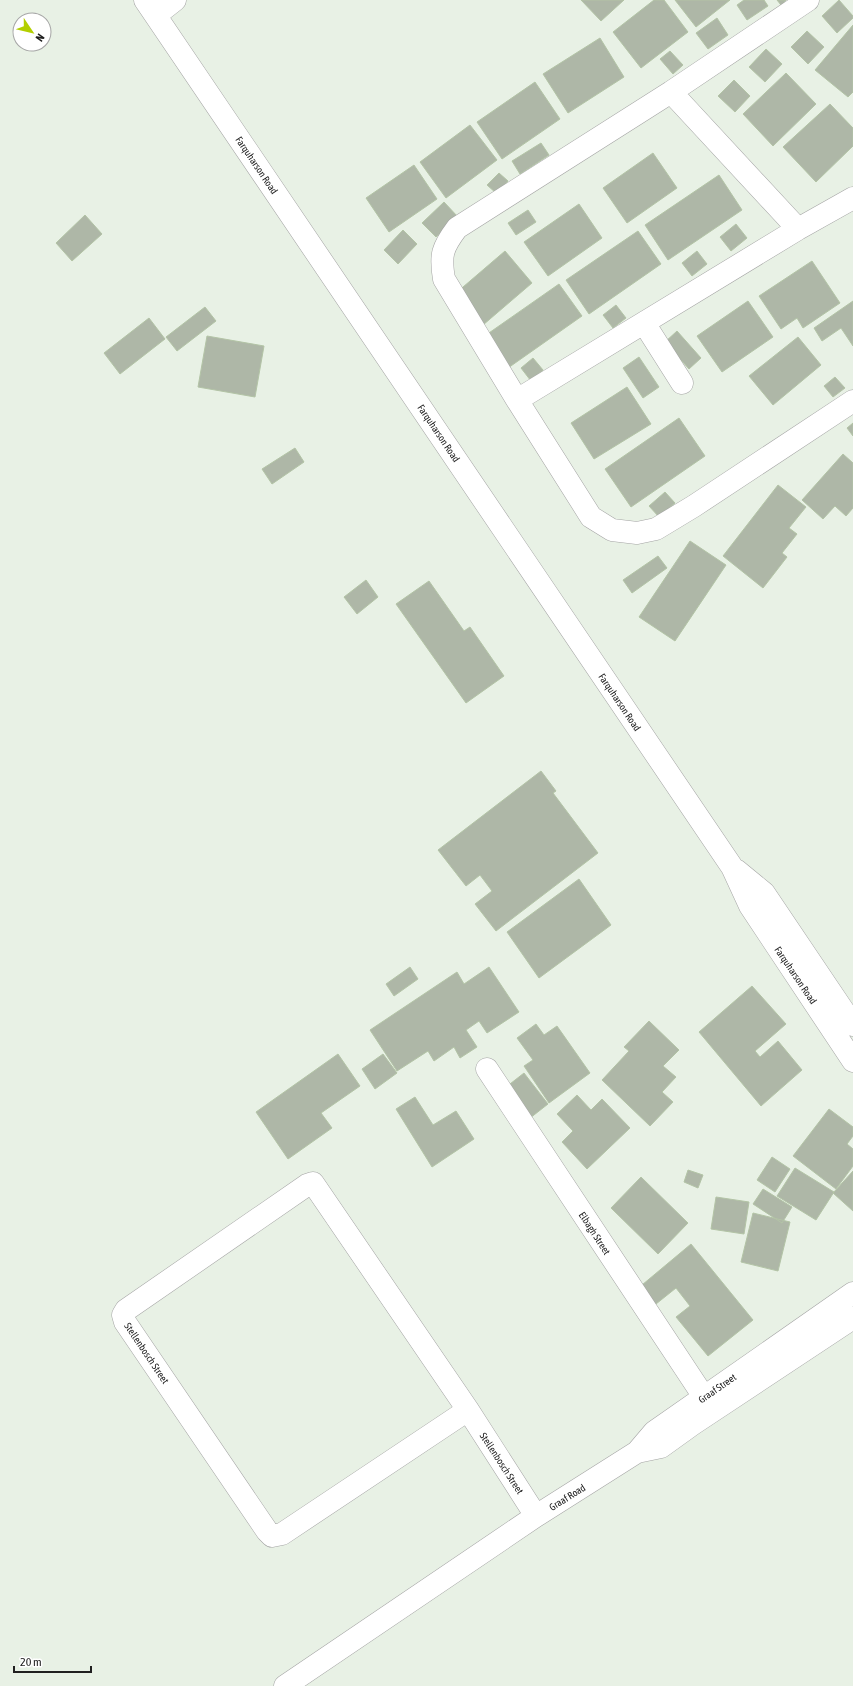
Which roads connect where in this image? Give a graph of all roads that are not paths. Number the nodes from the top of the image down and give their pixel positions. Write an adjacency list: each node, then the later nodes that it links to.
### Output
1 (175, 0): 3 (street)
2 (808, 0): 4 (street)
3 (151, 8): 11 (street, Farquharson Road)
4 (671, 92): 6 (street); 9 (street)
5 (853, 198): 6 (street)
6 (798, 229): 7 (street)
7 (644, 323): 8 (street); 9 (street)
8 (682, 382)
9 (517, 400): 10 (street)
10 (853, 401)
11 (732, 867): 12 (street, Farquharson Road); 13 (street, Farquharson Road)
12 (853, 1025)
13 (853, 1061)
14 (487, 1069): 17 (street, Elbagh Street)
15 (853, 1293): 17 (street, Graaf Street)
16 (853, 1318): 19 (street, Graaf Road)
17 (704, 1397): 19 (street, Graaf Street)
18 (468, 1410): 18 (street, Stellenbosch Street); 20 (street, Stellenbosch Street)
19 (637, 1452): 20 (street, Graaf Road)
20 (536, 1516): 21 (street, Graaf Road)
21 (285, 1686)

